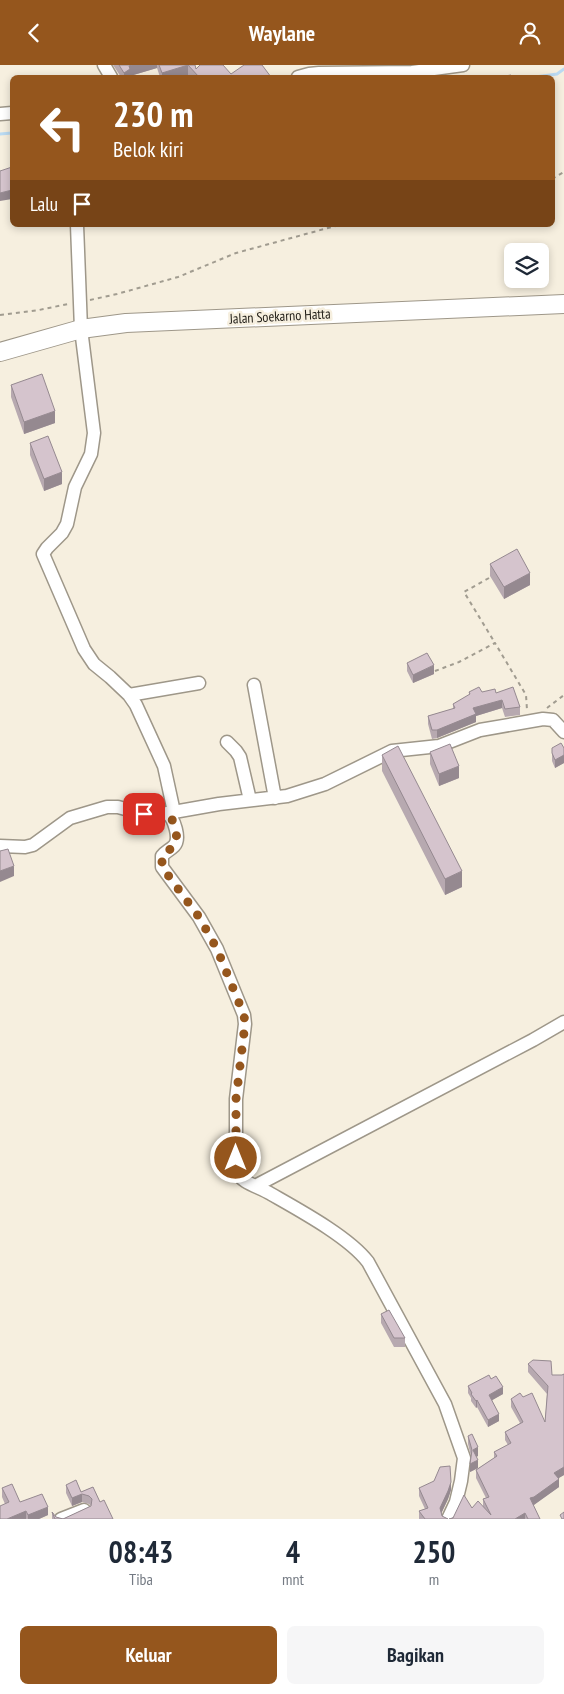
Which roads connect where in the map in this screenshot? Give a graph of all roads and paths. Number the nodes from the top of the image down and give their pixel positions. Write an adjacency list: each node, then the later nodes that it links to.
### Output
1 (463, 65): 2 (street)
2 (305, 75)
3 (77, 227): 5 (street)
4 (332, 227): 5 (path)
5 (80, 302): 7 (path); 8 (street)
6 (564, 304): 8 (street, Jalan Soekarno Hatta)
7 (0, 315)
8 (81, 329): 9 (street, Jalan Soekarno Hatta); 15 (street)
9 (0, 352)
10 (489, 577): 11 (path)
11 (496, 643): 12 (path); 16 (path)
12 (435, 671)
13 (199, 683): 15 (street)
14 (254, 685): 19 (street)
15 (129, 695): 21 (street)
16 (527, 723): 17 (street); 19 (street)
17 (564, 732)
18 (227, 742): 20 (street)
19 (275, 798): 20 (street)
20 (250, 800): 21 (street)
21 (170, 813): 22 (street); 24 (street)
22 (0, 845)
23 (564, 1022): 24 (street)
24 (260, 1187): 27 (street)
25 (84, 1510): 26 (street)
26 (61, 1519)
27 (448, 1519)

